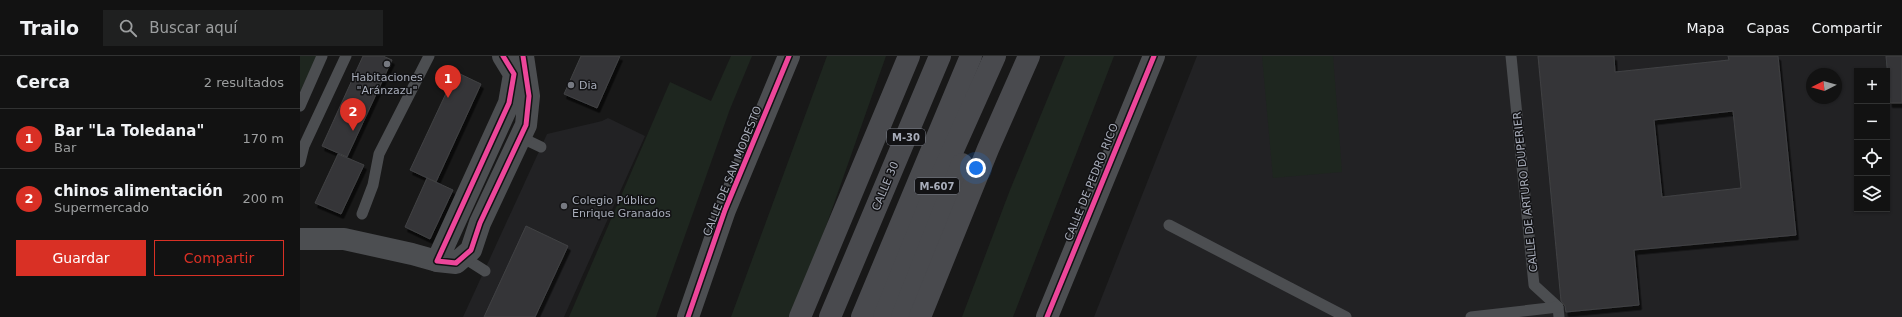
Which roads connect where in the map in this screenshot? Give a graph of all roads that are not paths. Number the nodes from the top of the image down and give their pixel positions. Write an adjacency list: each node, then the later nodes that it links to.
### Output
1 (322, 56): 16 (lane)
2 (346, 56): 19 (lane)
3 (429, 56): 20 (lane)
4 (503, 56): 24 (street)
5 (523, 56): 17 (street)
6 (789, 56): 27 (street, CALLE DE SAN MODESTO)
7 (909, 56): 28 (highway)
8 (940, 56): 29 (highway, CALLE 30 / M-30)
9 (946, 56): 30 (highway, M-607)
10 (971, 56): 31 (highway)
11 (995, 56): 32 (highway, M-607)
12 (999, 56): 33 (highway)
13 (1029, 56): 34 (highway); 35 (highway)
14 (1154, 56): 36 (street, CALLE DE PEDRO RICO)
15 (1511, 56): 26 (lane, CALLE DE ARTURO DUPERIER)
16 (300, 106)
17 (520, 137): 18 (lane); 23 (street)
18 (541, 147)
19 (300, 162)
20 (362, 214)
21 (1169, 226): 37 (lane)
22 (300, 238): 24 (street)
23 (463, 257): 24 (street); 25 (lane)
24 (437, 262)
25 (485, 271)
26 (1559, 312): 38 (lane)
27 (688, 317)
28 (800, 317)
29 (830, 317)
30 (850, 317)
31 (862, 317)
32 (884, 317)
33 (902, 317)
34 (920, 317)
35 (936, 317)
36 (1047, 317)
37 (1346, 317)
38 (1471, 317)

